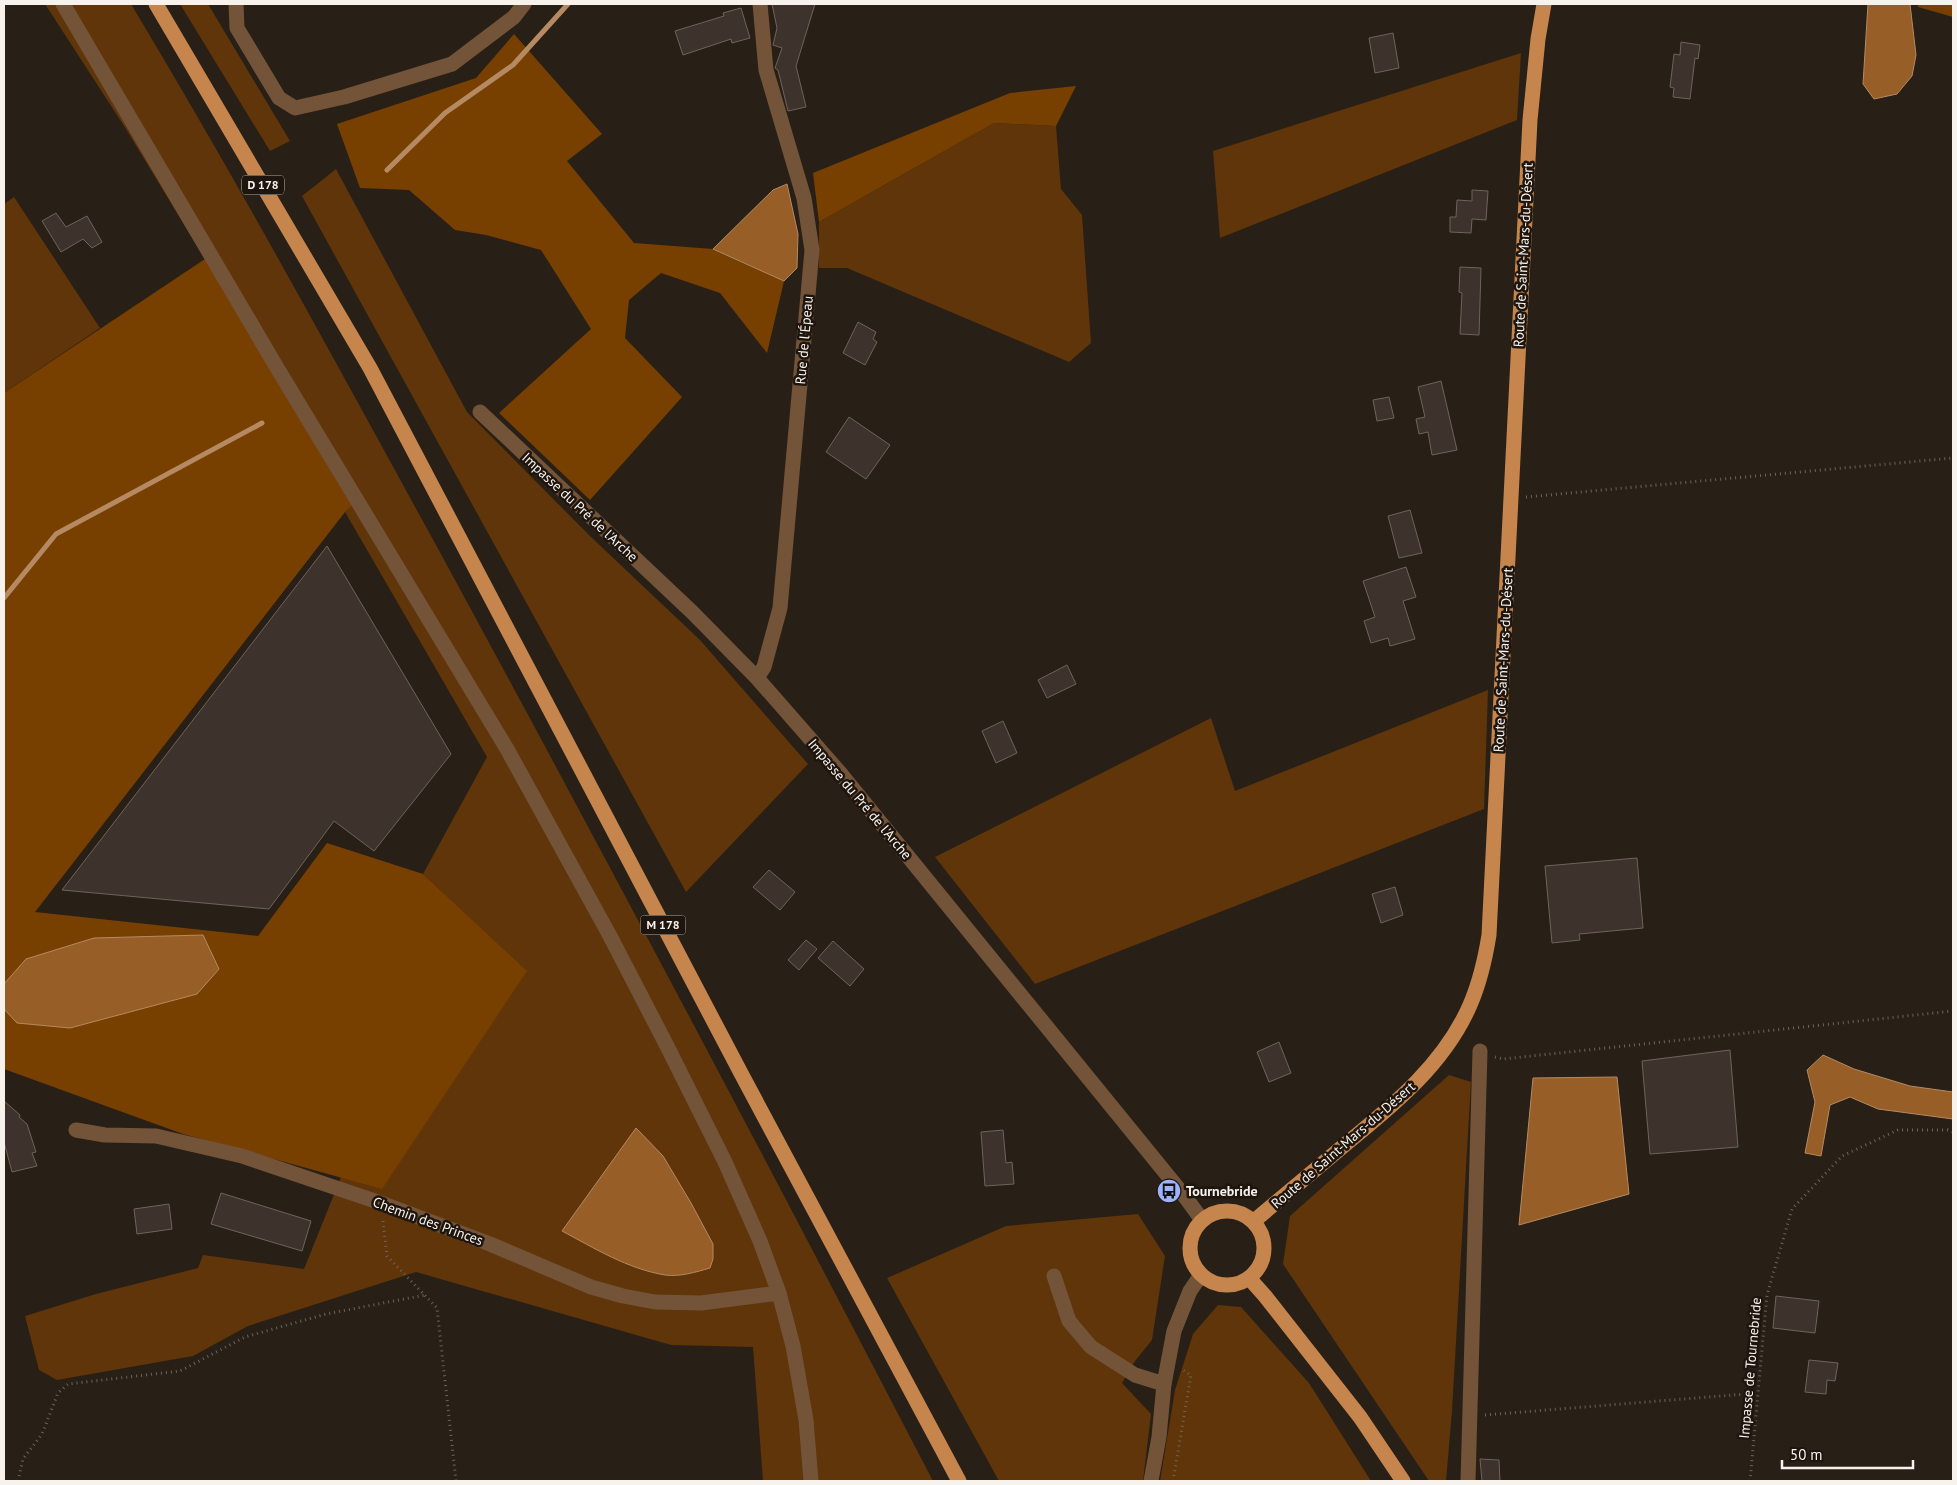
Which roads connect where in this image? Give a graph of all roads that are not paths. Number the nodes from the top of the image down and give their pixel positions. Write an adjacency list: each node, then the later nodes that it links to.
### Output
1 (63, 4): 17 (street)
2 (156, 4): 7 (main road, D 178)
3 (236, 4): 4 (street)
4 (524, 4)
5 (760, 4): 9 (street, Rue de l'Épeau)
6 (1544, 4): 13 (main road, Route de Saint-Mars-du-Désert)
7 (370, 368): 20 (main road, M 178)
8 (480, 412): 9 (street, Impasse du Pré de l'Arche)
9 (757, 678): 12 (street, Impasse du Pré de l'Arche)
10 (1480, 1051): 23 (street)
11 (76, 1130): 17 (street, Chemin des Princes)
12 (1202, 1220): 13 (main road); 14 (main road)
13 (1254, 1222): 16 (main road)
14 (1201, 1275): 16 (main road); 18 (street)
15 (1054, 1276): 18 (street)
16 (1249, 1278): 22 (main road)
17 (778, 1293): 19 (street)
18 (1164, 1384): 21 (street)
19 (811, 1481)
20 (959, 1481)
21 (1151, 1481)
22 (1403, 1481)
23 (1468, 1481)

